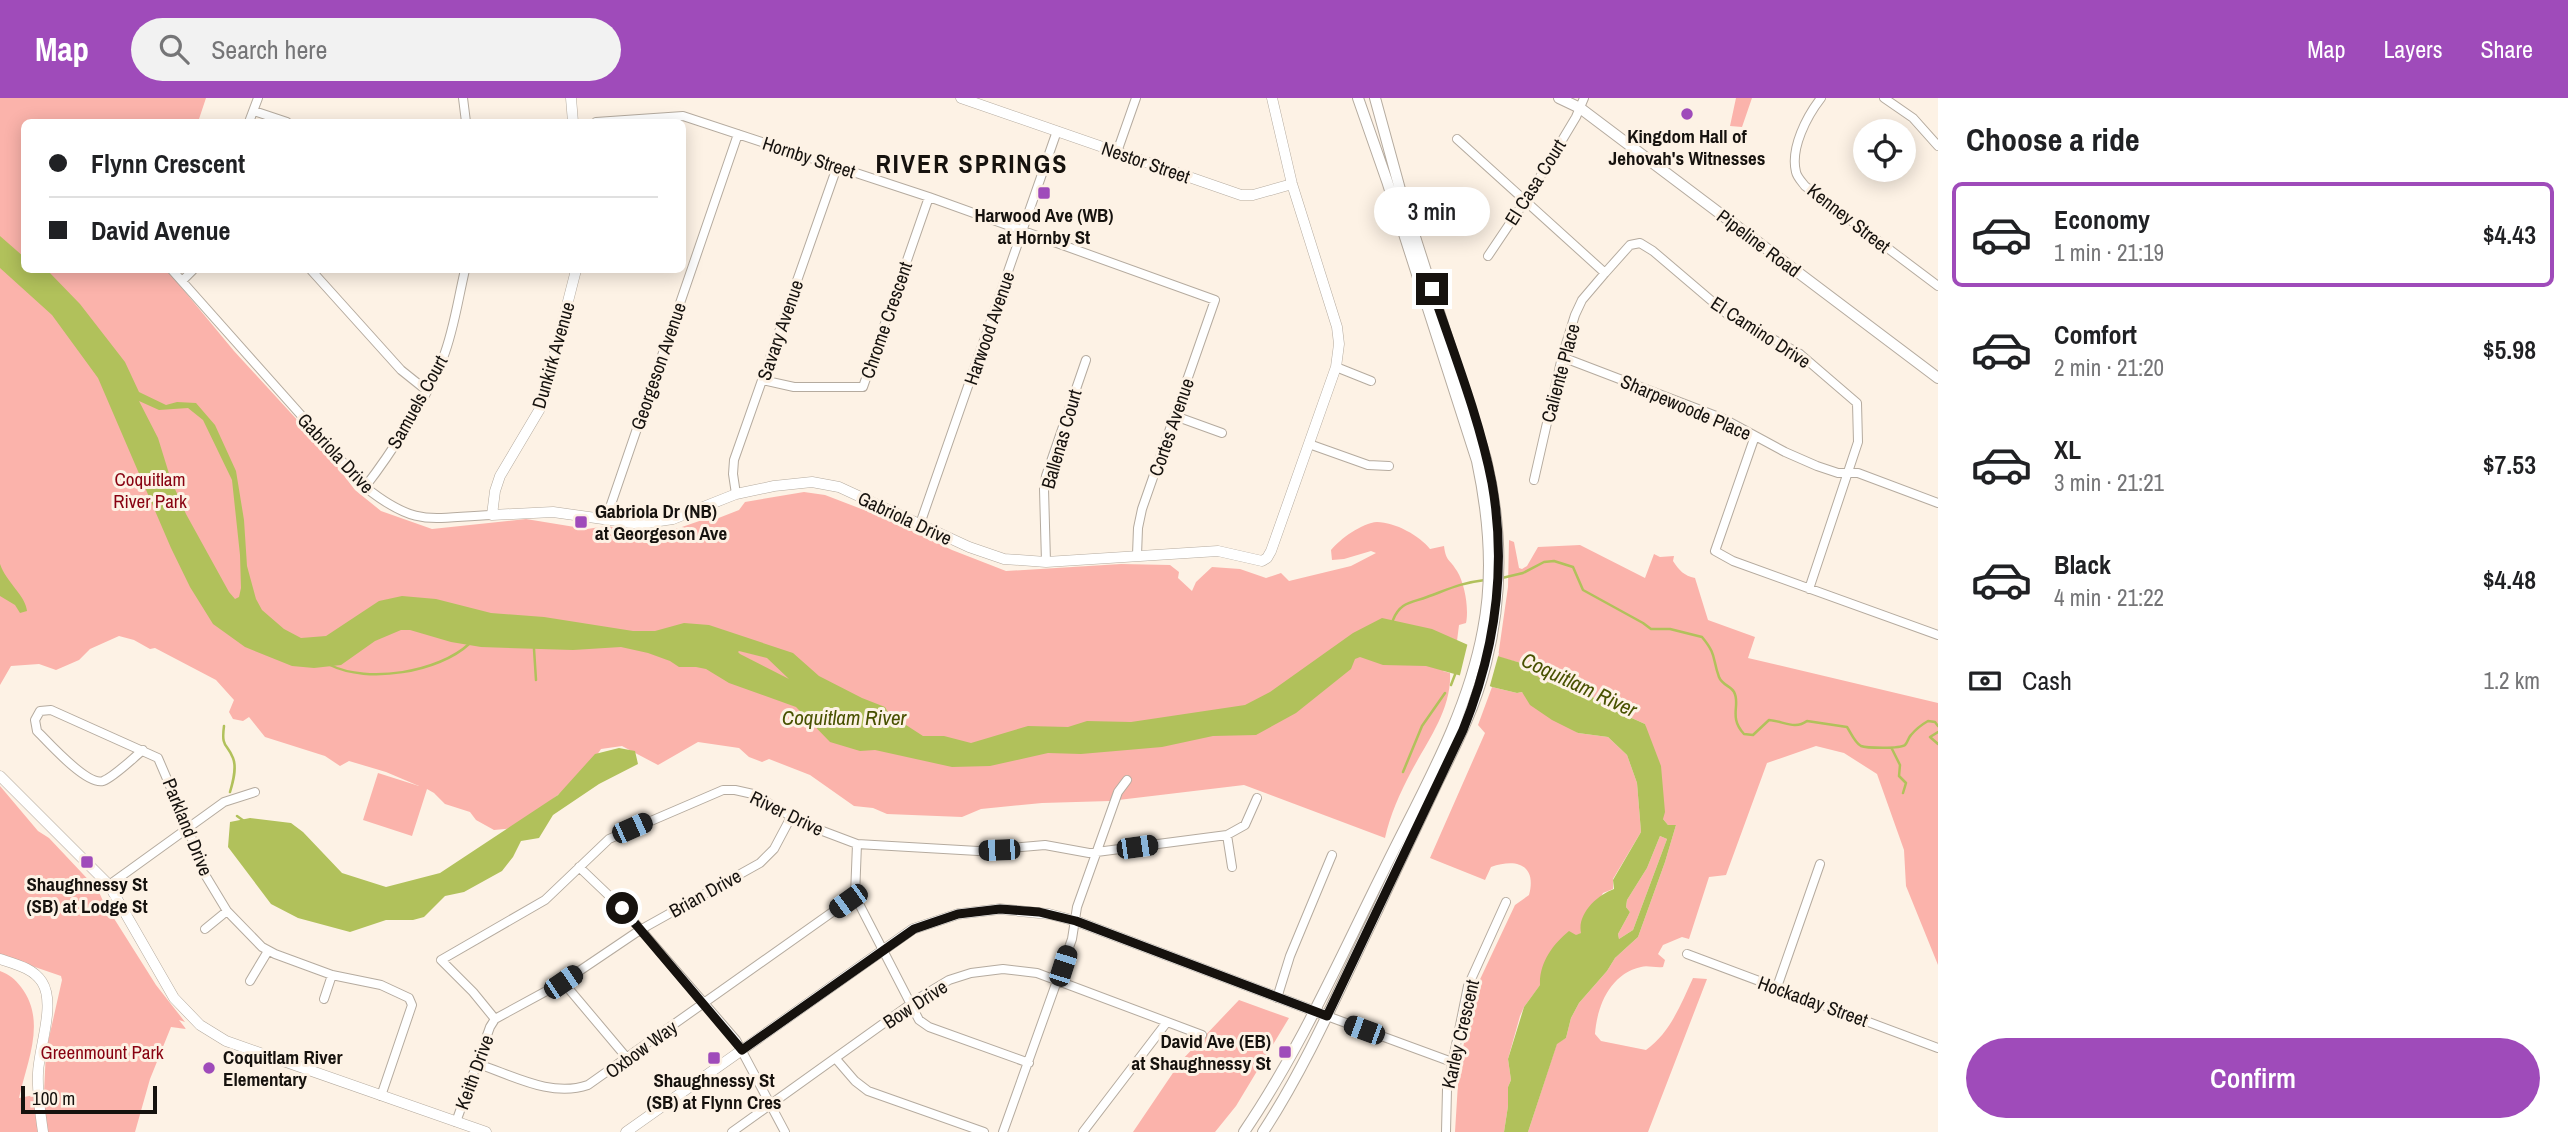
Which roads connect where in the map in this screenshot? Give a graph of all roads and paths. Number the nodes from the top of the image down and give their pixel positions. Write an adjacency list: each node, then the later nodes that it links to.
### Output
1 (258, 98): 14 (street)
2 (463, 98): 17 (street)
3 (571, 98): 18 (street)
4 (961, 98): 20 (street, Nestor Street)
5 (1136, 98): 24 (street)
6 (1272, 98): 26 (street, Gabriola Drive)
7 (1358, 98): 60 (main road)
8 (1375, 98): 60 (main road)
9 (1559, 98): 13 (main road, Pipeline Road)
10 (1573, 98): 13 (main road, Pipeline Road)
11 (1821, 98): 38 (street, Kenney Street)
12 (1884, 98): 23 (street)
13 (1582, 103): 28 (street, El Casa Court); 43 (main road, Pipeline Road)
14 (254, 111): 15 (street); 16 (street)
15 (250, 119)
16 (278, 119)
17 (466, 119)
18 (573, 119)
19 (640, 119): 21 (street, Hornby Street)
20 (1057, 131): 24 (street, Nestor Street); 29 (street, Harwood Avenue)
21 (738, 134): 25 (street, Hornby Street); 58 (street, Georgeson Avenue)
22 (1457, 139): 28 (street)
23 (1938, 146)
24 (1117, 152): 26 (street, Nestor Street)
25 (837, 167): 27 (street, Hornby Street); 44 (street, Savary Avenue)
26 (1292, 184): 42 (street, Gabriola Drive)
27 (929, 197): 29 (street, Hornby Street); 44 (street, Chrome Crescent)
28 (1525, 201): 30 (street, El Casa Court); 36 (street)
29 (1022, 231): 39 (street, Hornby Street); 59 (street, Harwood Avenue)
30 (1488, 256)
31 (175, 273): 37 (street, Gabriola Drive)
32 (190, 273): 37 (street)
33 (314, 273): 46 (street)
34 (464, 273): 46 (street, Samuels Court)
35 (575, 273): 57 (street, Dunkirk Avenue)
36 (1605, 273): 40 (street, Caliente Place); 52 (street, El Camino Drive)
37 (183, 281): 54 (street, Gabriola Drive)
38 (1938, 286)
39 (1215, 300): 47 (street, Cortes Avenue)
40 (1562, 357): 49 (street, Sharpewoode Place); 53 (street, Caliente Place)
41 (1086, 360): 62 (street, Ballenas Court)
42 (1336, 367): 45 (street); 50 (street, Gabriola Drive)
43 (1938, 378)
44 (762, 380): 55 (street, Savary Avenue)
45 (1370, 381)
46 (426, 390): 54 (street, Samuels Court)
47 (1175, 416): 48 (street); 61 (street, Cortes Avenue)
48 (1222, 433)
49 (1755, 436): 52 (street, Sharpewoode Place); 63 (street)
50 (1309, 444): 51 (street); 61 (street, Gabriola Drive)
51 (1389, 466)
52 (1848, 471): 56 (street, Sharpewoode Place); 63 (street, El Camino Drive)
53 (1534, 480)
54 (365, 487): 57 (street, Gabriola Drive)
55 (736, 494): 58 (street, Gabriola Drive); 59 (street, Gabriola Drive)
56 (1938, 502)
57 (492, 515): 58 (street, Gabriola Drive)
58 (606, 519)
59 (920, 524): 62 (street, Gabriola Drive)
60 (1494, 540): 65 (main road)
61 (1137, 555): 62 (street, Gabriola Drive)
62 (1046, 562)
63 (1809, 589): 64 (street)
64 (1938, 635)
65 (1458, 728): 101 (main road); 102 (main road)
66 (143, 750): 66 (street, Parkland Drive); 72 (street, Parkland Drive)
67 (0, 776): 80 (street)
68 (1127, 780): 75 (street)
69 (255, 792): 72 (street)
70 (1257, 798): 73 (street)
71 (791, 817): 74 (street, River Drive); 78 (street, River Drive); 86 (street, Brian Drive)
72 (188, 828): 80 (street); 83 (street, Parkland Drive)
73 (1227, 835): 75 (street, River Drive); 79 (street)
74 (857, 844): 75 (street, River Drive); 81 (street)
75 (1097, 852): 84 (street)
76 (1332, 855): 97 (street)
77 (1820, 864): 96 (street)
78 (579, 867): 86 (street); 91 (street, River Drive)
79 (1232, 867)
80 (109, 885): 113 (street)
81 (855, 896): 87 (street); 99 (street, Oxbow Way)
82 (1506, 902): 110 (street, Karley Crescent)
83 (227, 911): 85 (street); 88 (street, Parkland Drive)
84 (1076, 921): 87 (street); 93 (street); 97 (street)
85 (205, 929)
86 (640, 930): 95 (street, Brian Drive); 99 (street)
87 (882, 950): 100 (street); 107 (street)
88 (268, 951): 92 (street, Parkland Drive); 94 (street)
89 (1687, 954): 96 (street, Hockaday Street)
90 (0, 959): 116 (street)
91 (441, 960): 103 (street, Keith Drive)
92 (332, 975): 98 (street); 113 (street, Parkland Drive)
93 (1059, 980): 100 (street, Bow Drive); 104 (street, Bow Drive); 111 (street)
94 (250, 981)
95 (563, 982): 103 (street, Brian Drive); 108 (street)
96 (1777, 987): 106 (street, Hockaday Street)
97 (1277, 998): 101 (street)
98 (324, 999)
99 (704, 1004): 107 (street); 108 (street, Oxbow Way)
100 (911, 1004): 109 (street, Bow Drive); 111 (street)
101 (1315, 1012): 102 (street); 124 (main road)
102 (1327, 1016): 110 (street); 125 (main road)
103 (495, 1019): 112 (street, Keith Drive)
104 (1167, 1021): 105 (street, Bow Drive); 123 (street)
105 (1202, 1035)
106 (1938, 1048)
107 (742, 1050): 114 (street); 118 (street)
108 (627, 1058): 112 (street, Oxbow Way)
109 (836, 1059): 114 (street, Bow Drive); 121 (street)
110 (1452, 1062): 126 (street, Karley Crescent)
111 (1029, 1063): 122 (street)
112 (478, 1064): 115 (street, Keith Drive)
113 (381, 1096): 115 (street)
114 (770, 1105): 119 (street, Bow Drive); 120 (street)
115 (456, 1122): 117 (street)
116 (43, 1132)
117 (485, 1132)
118 (626, 1132)
119 (732, 1132)
120 (785, 1132)
121 (984, 1132)
122 (1003, 1132)
123 (1083, 1132)
124 (1244, 1132)
125 (1263, 1132)
126 (1446, 1132)

